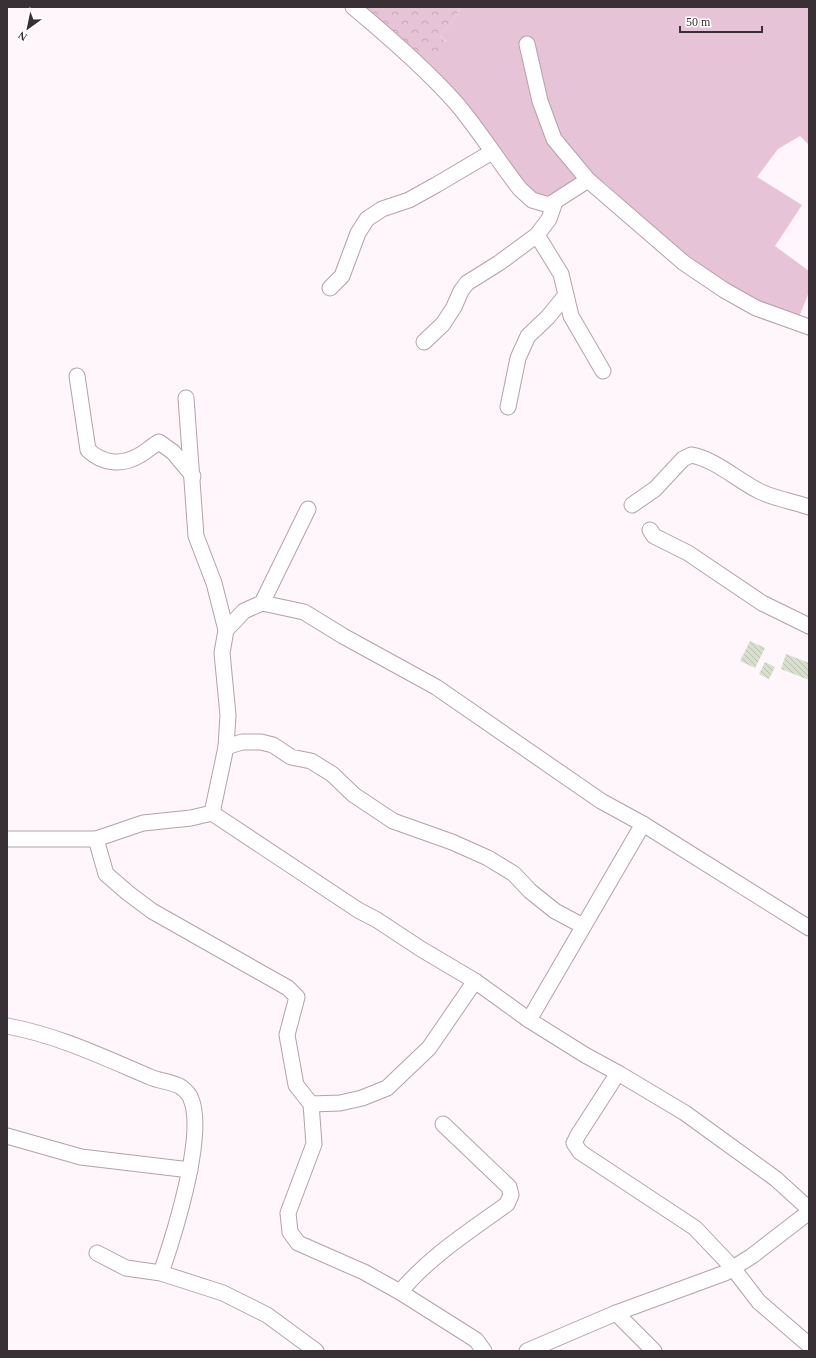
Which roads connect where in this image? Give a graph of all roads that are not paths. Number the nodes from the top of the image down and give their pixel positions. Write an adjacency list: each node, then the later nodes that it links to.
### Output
1 (353, 7): 3 (street)
2 (527, 44): 4 (street)
3 (492, 152): 5 (street); 7 (street)
4 (588, 180): 5 (street); 9 (street)
5 (555, 202): 6 (street)
6 (537, 234): 8 (street); 10 (street)
7 (330, 288)
8 (565, 296): 11 (street); 14 (street)
9 (809, 327)
10 (424, 342)
11 (603, 371)
12 (77, 376): 15 (street)
13 (186, 398): 15 (street)
14 (508, 407)
15 (192, 476): 22 (street)
16 (807, 502): 17 (street)
17 (632, 505)
18 (308, 509): 20 (street)
19 (650, 530): 21 (street)
20 (262, 603): 22 (street); 25 (street)
21 (809, 626)
22 (226, 630): 23 (street)
23 (226, 747): 24 (street); 28 (street)
24 (212, 813): 27 (street); 30 (street)
25 (643, 824): 28 (street); 29 (street)
26 (7, 839): 27 (street)
27 (96, 839): 34 (street)
28 (583, 926): 31 (street)
29 (809, 928)
30 (475, 981): 31 (street); 34 (street)
31 (529, 1020): 33 (street)
32 (7, 1026): 37 (street)
33 (618, 1073): 38 (street); 41 (street)
34 (312, 1104): 43 (street)
35 (443, 1124): 43 (street)
36 (7, 1136): 37 (street)
37 (190, 1170): 42 (street)
38 (809, 1209)
39 (809, 1212): 41 (street)
40 (96, 1253): 42 (street)
41 (732, 1267): 44 (street); 45 (street)
42 (161, 1273): 46 (street)
43 (400, 1292): 47 (street)
44 (616, 1313): 48 (street); 49 (street)
45 (809, 1345)
46 (316, 1351)
47 (484, 1351)
48 (528, 1351)
49 (654, 1351)

